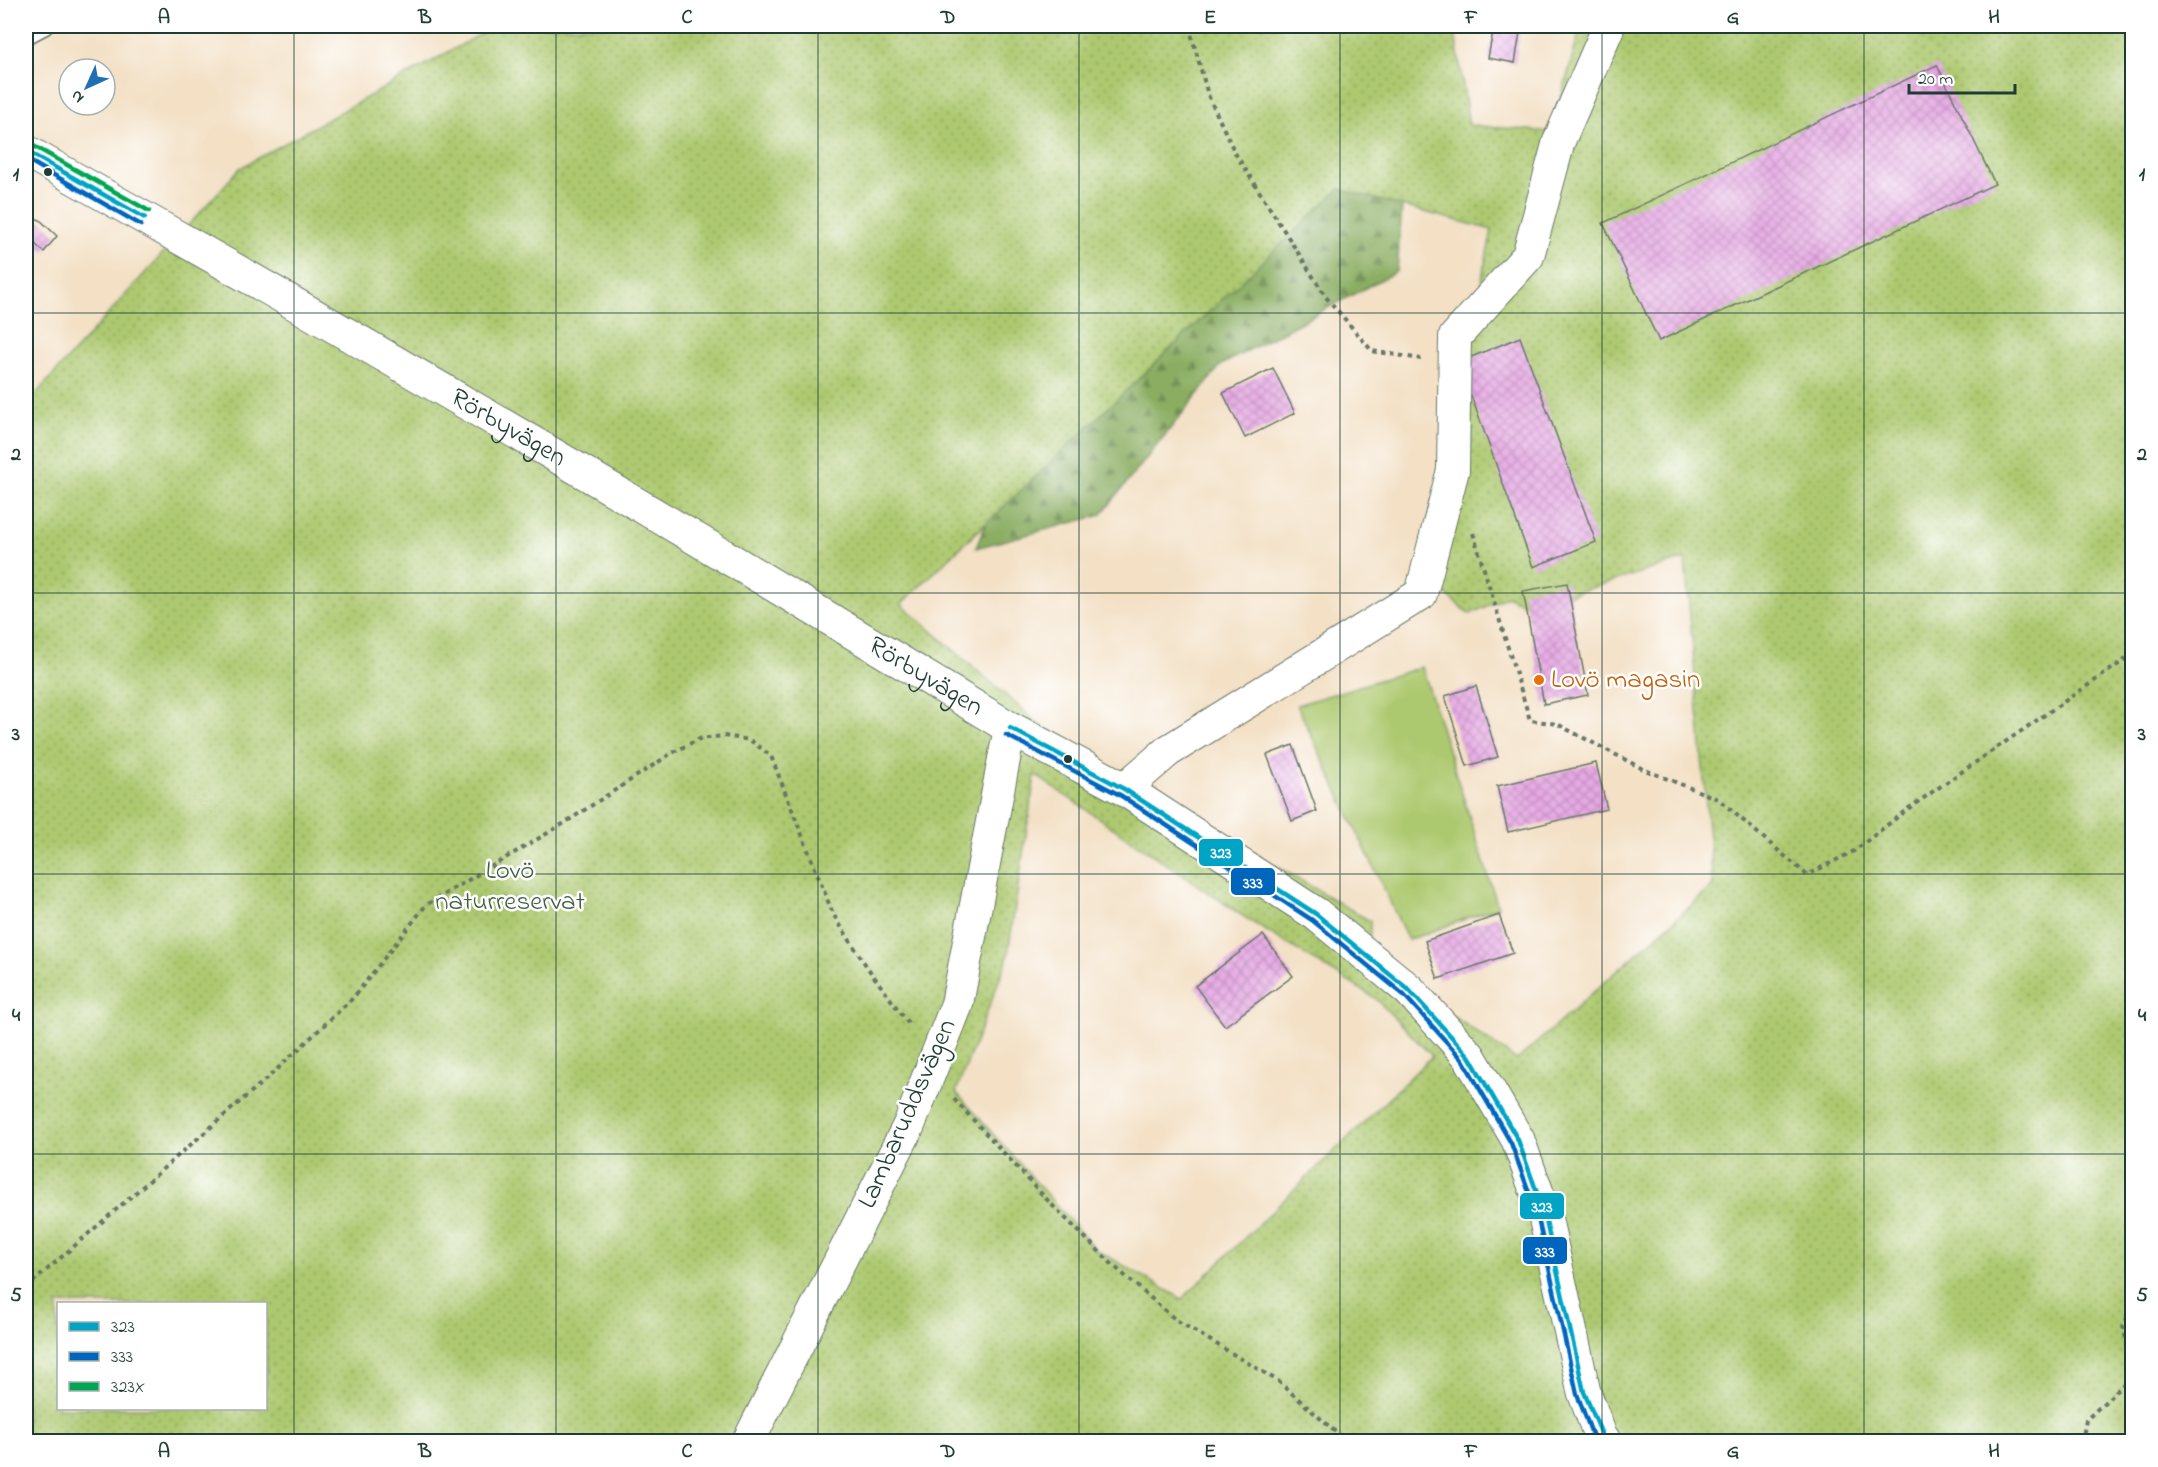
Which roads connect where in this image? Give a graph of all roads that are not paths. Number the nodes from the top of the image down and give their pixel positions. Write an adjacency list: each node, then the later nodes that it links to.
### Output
1 (45, 26): 3 (lane)
2 (1608, 27): 6 (street)
3 (26, 36)
4 (26, 151): 5 (street, Rörbyvägen)
5 (1010, 728): 6 (street, Rörbyvägen); 7 (street, Lambaruddsvägen)
6 (1124, 789): 8 (street, Rörbyvägen)
7 (748, 1442)
8 (1605, 1442)

